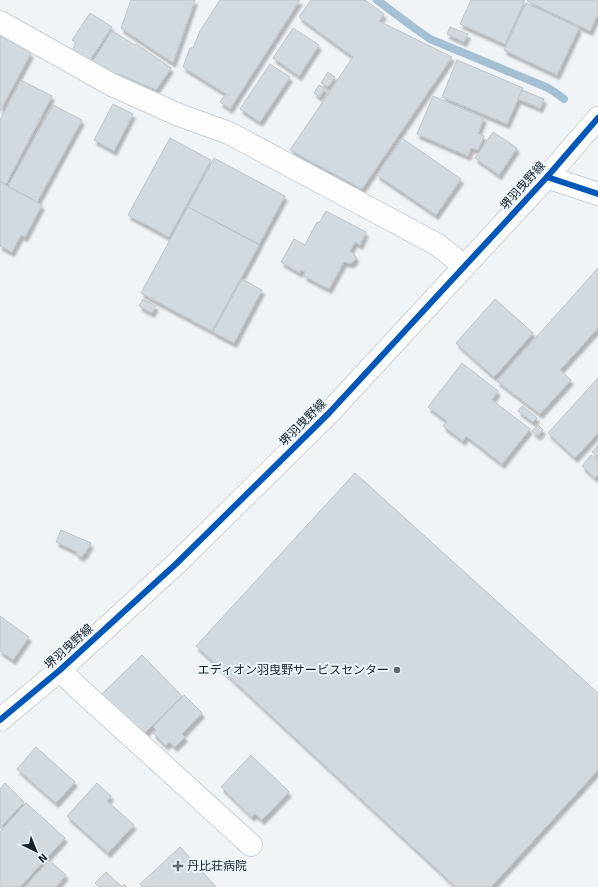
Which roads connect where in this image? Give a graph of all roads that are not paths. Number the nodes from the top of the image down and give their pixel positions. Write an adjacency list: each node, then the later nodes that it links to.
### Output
1 (0, 22): 5 (main road)
2 (598, 118): 3 (main road, 堺羽曳野線)
3 (547, 177): 4 (main road); 5 (main road, 堺羽曳野線)
4 (598, 194)
5 (464, 266): 6 (main road, 堺羽曳野線)
6 (60, 670): 7 (main road, 堺羽曳野線); 8 (main road)
7 (0, 720)
8 (251, 844)

